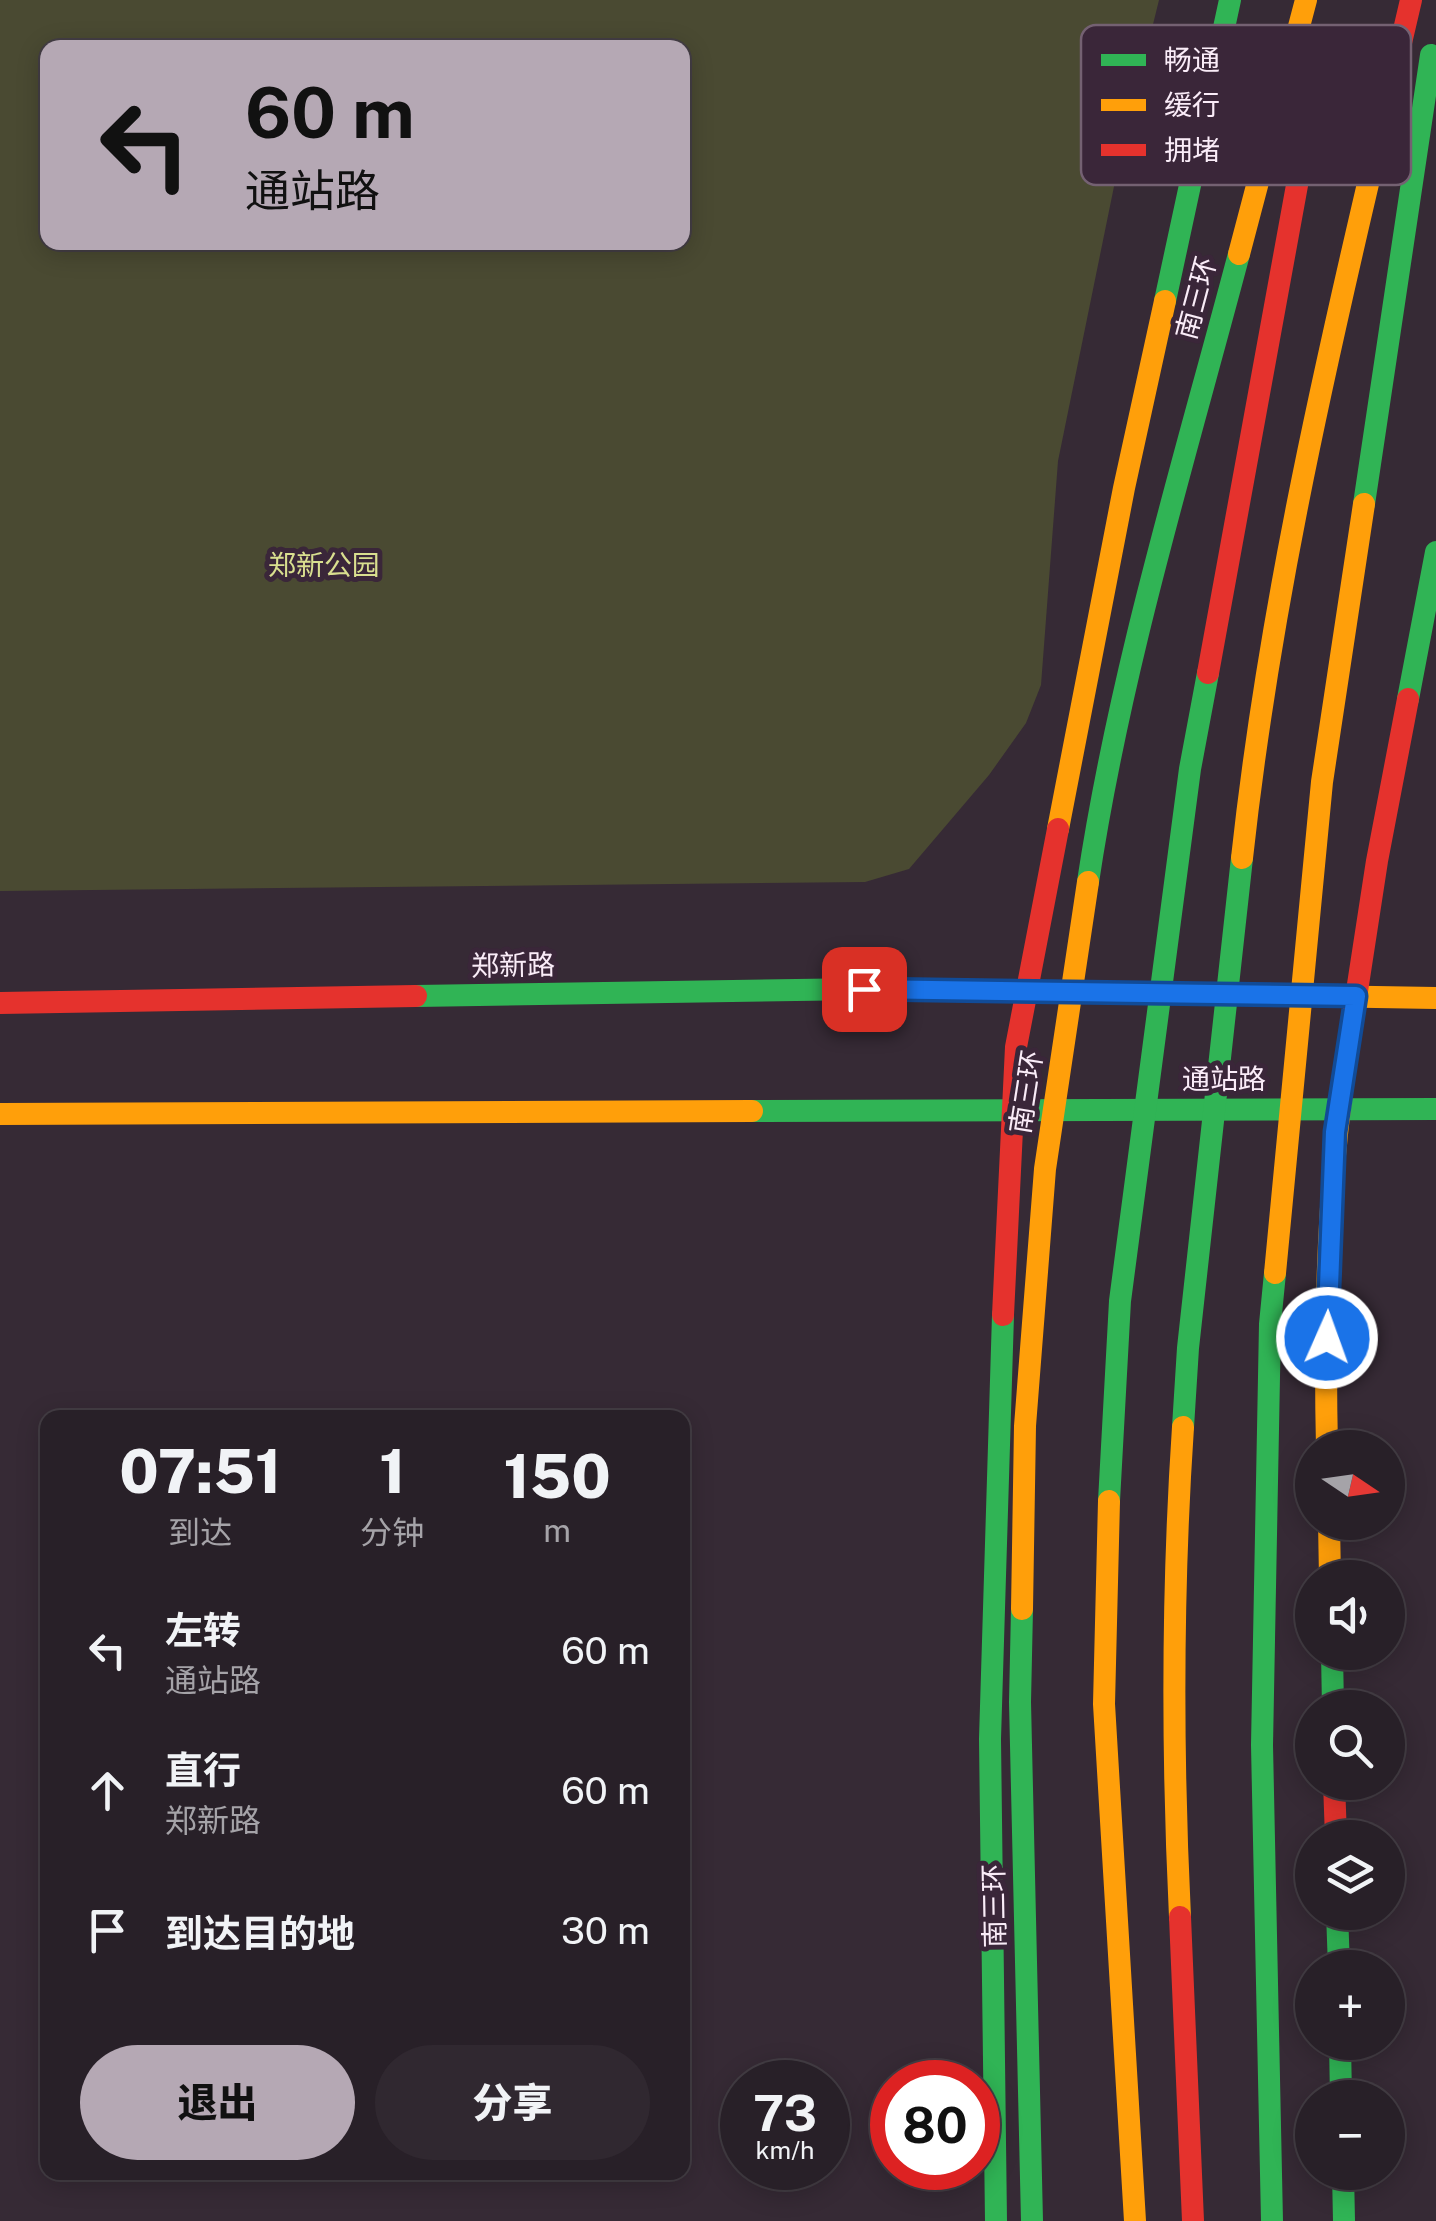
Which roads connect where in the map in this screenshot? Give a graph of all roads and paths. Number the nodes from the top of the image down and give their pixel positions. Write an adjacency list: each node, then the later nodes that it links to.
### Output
1 (1230, 0): 5 (main road)
2 (1306, 0): 6 (main road, 南三环, bridge)
3 (1411, 0): 7 (main road, bridge)
4 (1436, 24): 27 (main road, bridge)
5 (1225, 25)
6 (1299, 25)
7 (1405, 25)
8 (1190, 185): 13 (main road)
9 (1257, 185): 24 (main road, 南三环, bridge)
10 (1296, 185): 25 (main road, bridge)
11 (1367, 185): 26 (main road, bridge)
12 (1436, 552): 14 (main road)
13 (1026, 991): 14 (main road); 16 (main road, 郑新路); 19 (main road)
14 (1356, 996): 15 (main road); 17 (main road)
15 (1436, 998)
16 (0, 1003)
17 (1339, 1109): 18 (main road, 通站路); 19 (main road, 通站路); 21 (main road)
18 (1436, 1109)
19 (1012, 1110): 20 (main road); 23 (main road)
20 (0, 1114)
21 (1327, 1430)
22 (1343, 2190): 28 (main road)
23 (996, 2221)
24 (1032, 2221)
25 (1135, 2221)
26 (1193, 2221)
27 (1272, 2221)
28 (1344, 2221)

